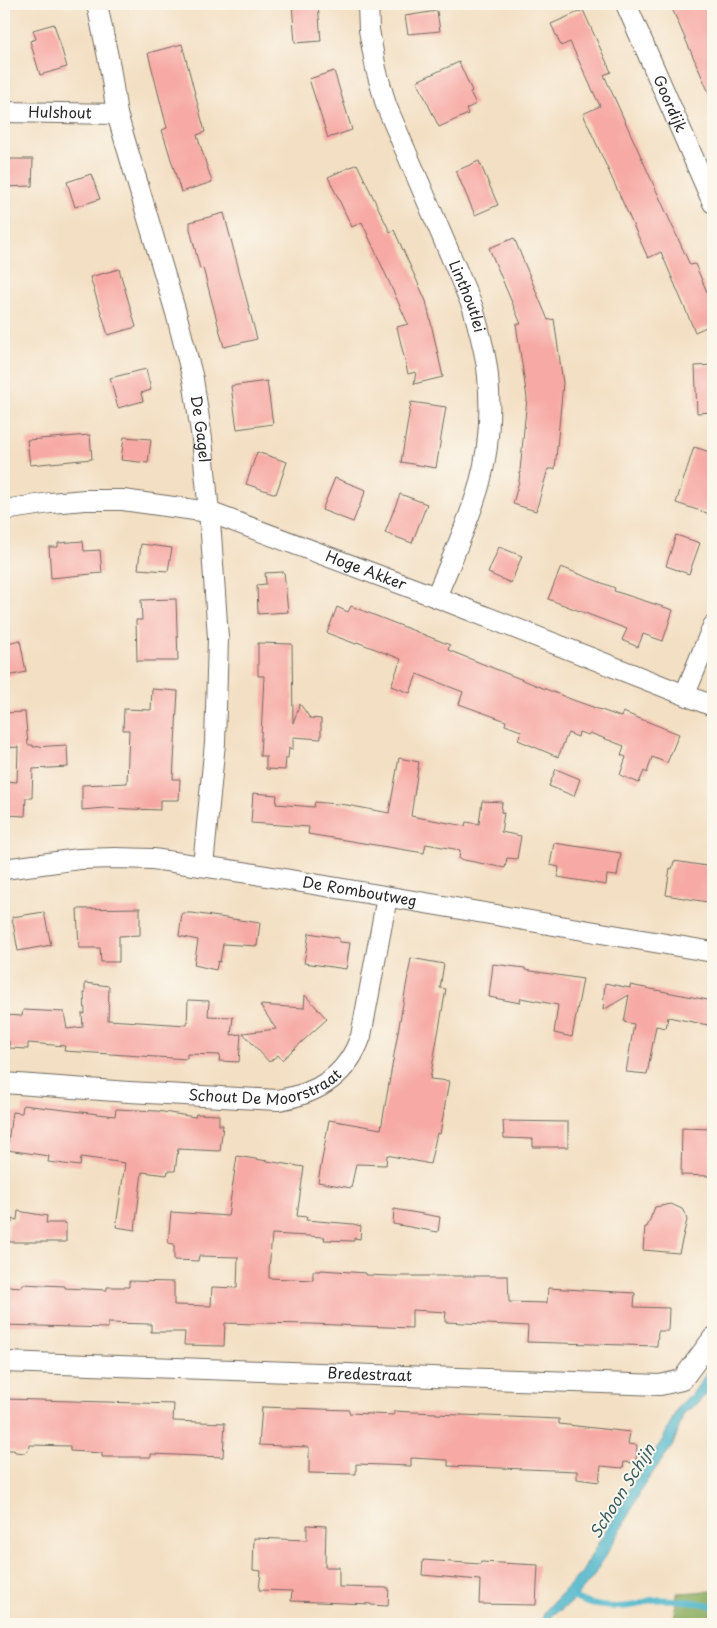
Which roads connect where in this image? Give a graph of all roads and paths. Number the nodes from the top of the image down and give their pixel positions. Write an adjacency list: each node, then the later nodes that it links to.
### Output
1 (96, 4): 5 (street, De Gagel)
2 (368, 4): 9 (street, Linthoutlei)
3 (626, 4): 6 (street, Goordijk)
4 (4, 112): 5 (street, Hulshout)
5 (117, 114): 8 (street, De Gagel)
6 (713, 203)
7 (4, 510): 8 (street, Hoge Akker)
8 (209, 512): 9 (street, Hoge Akker); 13 (street, De Gagel)
9 (436, 597): 11 (street, Hoge Akker)
10 (713, 626): 11 (street)
11 (685, 694): 12 (street, Hoge Akker)
12 (713, 706)
13 (204, 866): 14 (street, De Romboutweg); 15 (street, De Romboutweg)
14 (4, 869)
15 (387, 896): 16 (street, De Romboutweg); 17 (street, Schout De Moorstraat)
16 (713, 952)
17 (4, 1083)
18 (713, 1338): 19 (street, Bredestraat)
19 (4, 1362)

